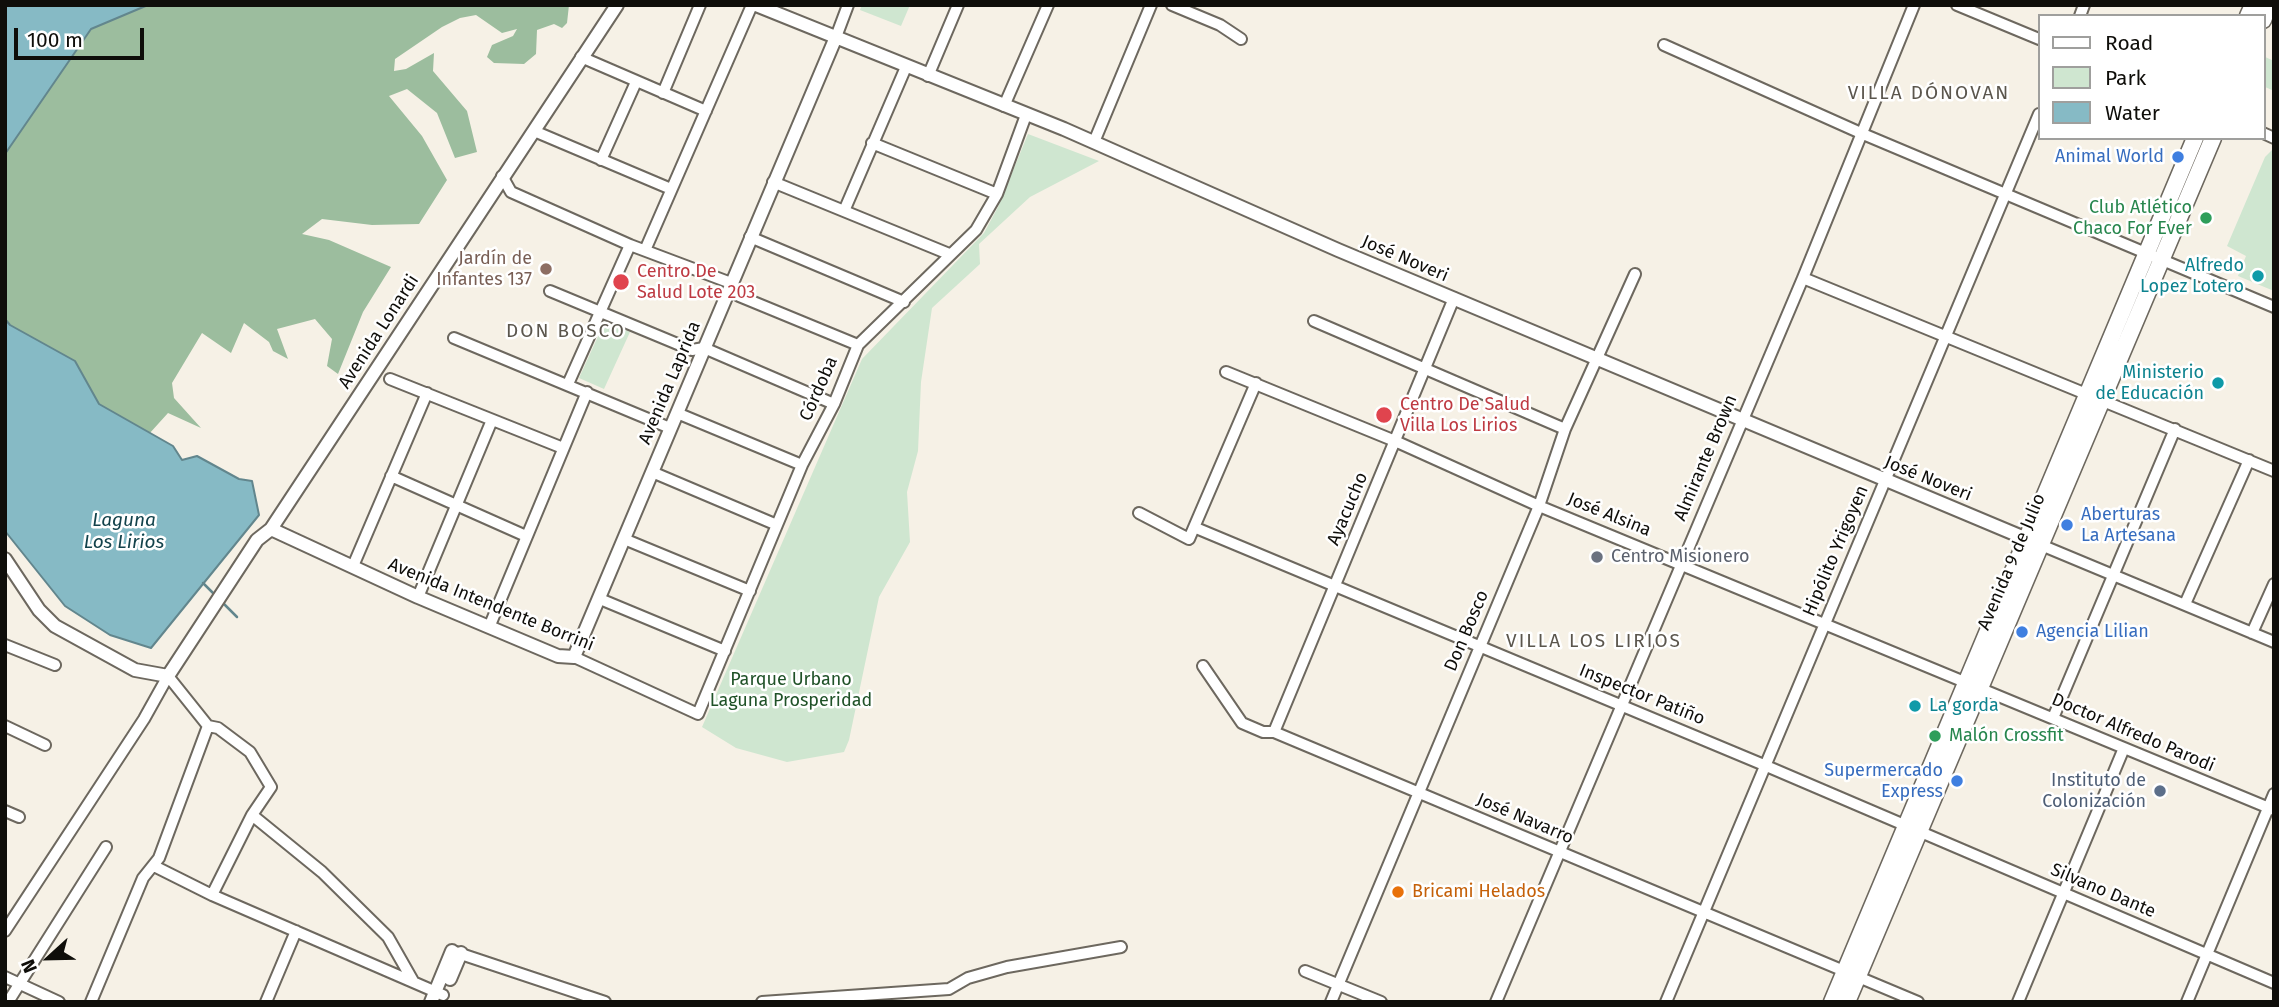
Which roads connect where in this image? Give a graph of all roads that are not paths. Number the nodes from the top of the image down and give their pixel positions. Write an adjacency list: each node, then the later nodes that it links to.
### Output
1 (617, 5): 15 (street, Avenida Lonardi)
2 (701, 5): 19 (street)
3 (754, 5): 11 (street, José Noveri); 21 (street)
4 (848, 5): 11 (street, Avenida Laprida)
5 (958, 5): 17 (street)
6 (1048, 5): 20 (street)
7 (1151, 5): 28 (street)
8 (1172, 5): 12 (street)
9 (1914, 5): 25 (street, Almirante Brown)
10 (1957, 5): 13 (street)
11 (836, 37): 16 (street, José Noveri); 32 (street, Avenida Laprida)
12 (1241, 39)
13 (2038, 39)
14 (1664, 45): 25 (street)
15 (581, 57): 18 (street); 24 (street, Avenida Lonardi)
16 (906, 67): 17 (street, José Noveri); 29 (street)
17 (928, 76): 20 (street, José Noveri)
18 (636, 82): 19 (street); 30 (street)
19 (663, 93): 21 (street)
20 (1003, 106): 22 (street, José Noveri)
21 (706, 111): 33 (street)
22 (1026, 116): 28 (street, José Noveri); 35 (street, Córdoba)
23 (2038, 116): 34 (street, Hipólito Yrigoyen)
24 (534, 131): 30 (street); 31 (street, Avenida Lonardi)
25 (1863, 134): 34 (street); 43 (street, Almirante Brown)
26 (2194, 140): 41 (main road, Avenida 9 de Julio)
27 (2212, 140): 41 (main road, Avenida 9 de Julio)
28 (1094, 142): 46 (street, José Noveri)
29 (872, 143): 35 (street); 36 (street)
30 (601, 160): 33 (street)
31 (502, 176): 38 (street); 84 (street, Avenida Lonardi)
32 (773, 182): 36 (street); 37 (street, Avenida Laprida)
33 (671, 189): 39 (street)
34 (2007, 193): 41 (street); 51 (street, Hipólito Yrigoyen)
35 (997, 194): 40 (street, Córdoba)
36 (844, 211): 40 (street)
37 (750, 237): 44 (street, Avenida Laprida); 47 (street)
38 (630, 245): 39 (street); 49 (street)
39 (646, 248): 44 (street)
40 (949, 254): 47 (street, Córdoba)
41 (2155, 256): 48 (street); 63 (main road, Avenida 9 de Julio)
42 (1635, 274): 55 (street, Don Bosco)
43 (1803, 278): 51 (street); 67 (street, Almirante Brown)
44 (731, 283): 53 (street); 54 (street, Avenida Laprida)
45 (550, 291): 49 (street)
46 (1454, 298): 55 (street, José Noveri); 56 (street, Ayacucho)
47 (904, 302): 53 (street, Córdoba)
48 (2274, 307)
49 (598, 311): 54 (street); 60 (street)
50 (1314, 321): 56 (street)
51 (1945, 335): 63 (street); 78 (street, Hipólito Yrigoyen)
52 (454, 338): 60 (street)
53 (858, 345): 64 (street, Córdoba)
54 (704, 348): 64 (street); 65 (street, Avenida Laprida)
55 (1597, 356): 67 (street, José Noveri); 69 (street, Don Bosco)
56 (1425, 371): 69 (street); 71 (street, Ayacucho)
57 (1226, 372): 59 (street, José Alsina)
58 (390, 379): 62 (street)
59 (1256, 383): 71 (street, José Alsina); 83 (street)
60 (568, 384): 61 (street)
61 (587, 392): 68 (street); 72 (street)
62 (426, 393): 66 (street); 77 (street)
63 (2096, 398): 70 (street); 87 (main road, Avenida 9 de Julio)
64 (834, 404): 74 (street, Córdoba)
65 (677, 413): 68 (street, Avenida Laprida); 74 (street)
66 (492, 419): 72 (street); 79 (street)
67 (1742, 419): 78 (street, José Noveri); 89 (street, Almirante Brown)
68 (670, 428): 76 (street, Avenida Laprida)
69 (1565, 429): 80 (street, Don Bosco)
70 (2175, 429): 73 (street); 91 (street)
71 (1395, 441): 80 (street, José Alsina); 93 (street, Ayacucho)
72 (563, 448): 85 (street)
73 (2249, 460): 75 (street); 97 (street)
74 (802, 465): 82 (street, Córdoba)
75 (2274, 471)
76 (652, 472): 82 (street); 86 (street, Avenida Laprida)
77 (391, 476): 79 (street); 90 (street)
78 (1885, 480): 87 (street, José Noveri); 98 (street, Hipólito Yrigoyen)
79 (456, 505): 85 (street); 95 (street)
80 (1539, 506): 89 (street, José Alsina); 103 (street, Don Bosco)
81 (1139, 513): 83 (street)
82 (777, 525): 94 (street, Córdoba)
83 (1196, 528): 93 (street, Inspector Patiño)
84 (271, 529): 90 (street, Avenida Intendente Borrini); 108 (street, Avenida Lonardi)
85 (527, 536): 99 (street)
86 (624, 539): 94 (street); 96 (street, Avenida Laprida)
87 (2035, 542): 91 (street); 109 (main road, Avenida 9 de Julio)
88 (5, 559): 108 (street)
89 (1680, 562): 98 (street, José Alsina); 110 (street, Almirante Brown)
90 (353, 566): 95 (street, Avenida Intendente Borrini)
91 (2112, 576): 97 (street); 112 (street)
92 (2274, 584): 100 (street)
93 (1335, 586): 103 (street, Inspector Patiño); 115 (street, Ayacucho)
94 (750, 592): 104 (street, Córdoba)
95 (418, 597): 99 (street, Avenida Intendente Borrini)
96 (600, 599): 104 (street); 105 (street, Avenida Laprida)
97 (2185, 604): 100 (street)
98 (1823, 624): 109 (street, José Alsina); 118 (street, Hipólito Yrigoyen)
99 (490, 625): 105 (street, Avenida Intendente Borrini)
100 (2252, 633): 101 (street)
101 (2274, 642)
102 (5, 645): 106 (street)
103 (1479, 648): 110 (street, Inspector Patiño); 119 (street, Don Bosco)
104 (725, 651): 111 (street, Córdoba)
105 (574, 657): 111 (street, Avenida Intendente Borrini)
106 (55, 665)
107 (1203, 666): 115 (street, José Navarro)
108 (168, 676): 114 (street); 132 (street)
109 (1973, 686): 112 (street, Doctor Alfredo Parodi); 125 (main road, Avenida 9 de Julio)
110 (1620, 705): 118 (street, Inspector Patiño); 127 (street, Almirante Brown)
111 (698, 714)
112 (2053, 718): 117 (street, Doctor Alfredo Parodi)
113 (5, 726): 116 (street)
114 (208, 726): 123 (street); 128 (street)
115 (1274, 732): 119 (street, José Navarro)
116 (45, 745)
117 (2124, 748): 121 (street, Doctor Alfredo Parodi); 129 (street)
118 (1764, 765): 125 (street, Inspector Patiño); 131 (street, Hipólito Yrigoyen)
119 (1416, 793): 127 (street, José Navarro); 143 (street, Don Bosco)
120 (2274, 794): 121 (street)
121 (2271, 809): 136 (street)
122 (5, 811): 124 (street)
123 (252, 815): 130 (street); 140 (street)
124 (19, 817)
125 (1913, 830): 129 (street, Silvano Dante); 138 (main road, Avenida 9 de Julio)
126 (106, 847): 142 (street)
127 (1558, 852): 131 (street, José Navarro); 156 (street, Almirante Brown)
128 (154, 866): 130 (street); 149 (street)
129 (2062, 892): 136 (street, Silvano Dante); 161 (street)
130 (212, 895): 133 (street)
131 (1704, 914): 138 (street, José Navarro); 157 (street, Hipólito Yrigoyen)
132 (5, 931)
133 (296, 931): 140 (street); 150 (street)
134 (1121, 947): 144 (street)
135 (457, 952): 145 (street); 151 (street)
136 (2206, 954): 141 (street, Silvano Dante); 162 (street)
137 (1305, 971): 143 (street)
138 (1851, 974): 158 (main road, Avenida 9 de Julio); 159 (main road, Avenida 9 de Julio); 160 (street, José Navarro)
139 (5, 977): 142 (street)
140 (413, 981): 145 (street)
141 (2274, 982)
142 (19, 984): 147 (street); 148 (street)
143 (1338, 984): 154 (street, Don Bosco); 155 (street)
144 (949, 989): 146 (street); 153 (street)
145 (438, 998)
146 (795, 1000): 152 (street)
147 (8, 1002)
148 (59, 1002)
149 (91, 1002)
150 (266, 1002)
151 (605, 1002)
152 (762, 1002)
153 (950, 1002)
154 (1331, 1002)
155 (1381, 1002)
156 (1496, 1002)
157 (1666, 1002)
158 (1832, 1002)
159 (1847, 1002)
160 (1918, 1002)
161 (2018, 1002)
162 (2187, 1002)

